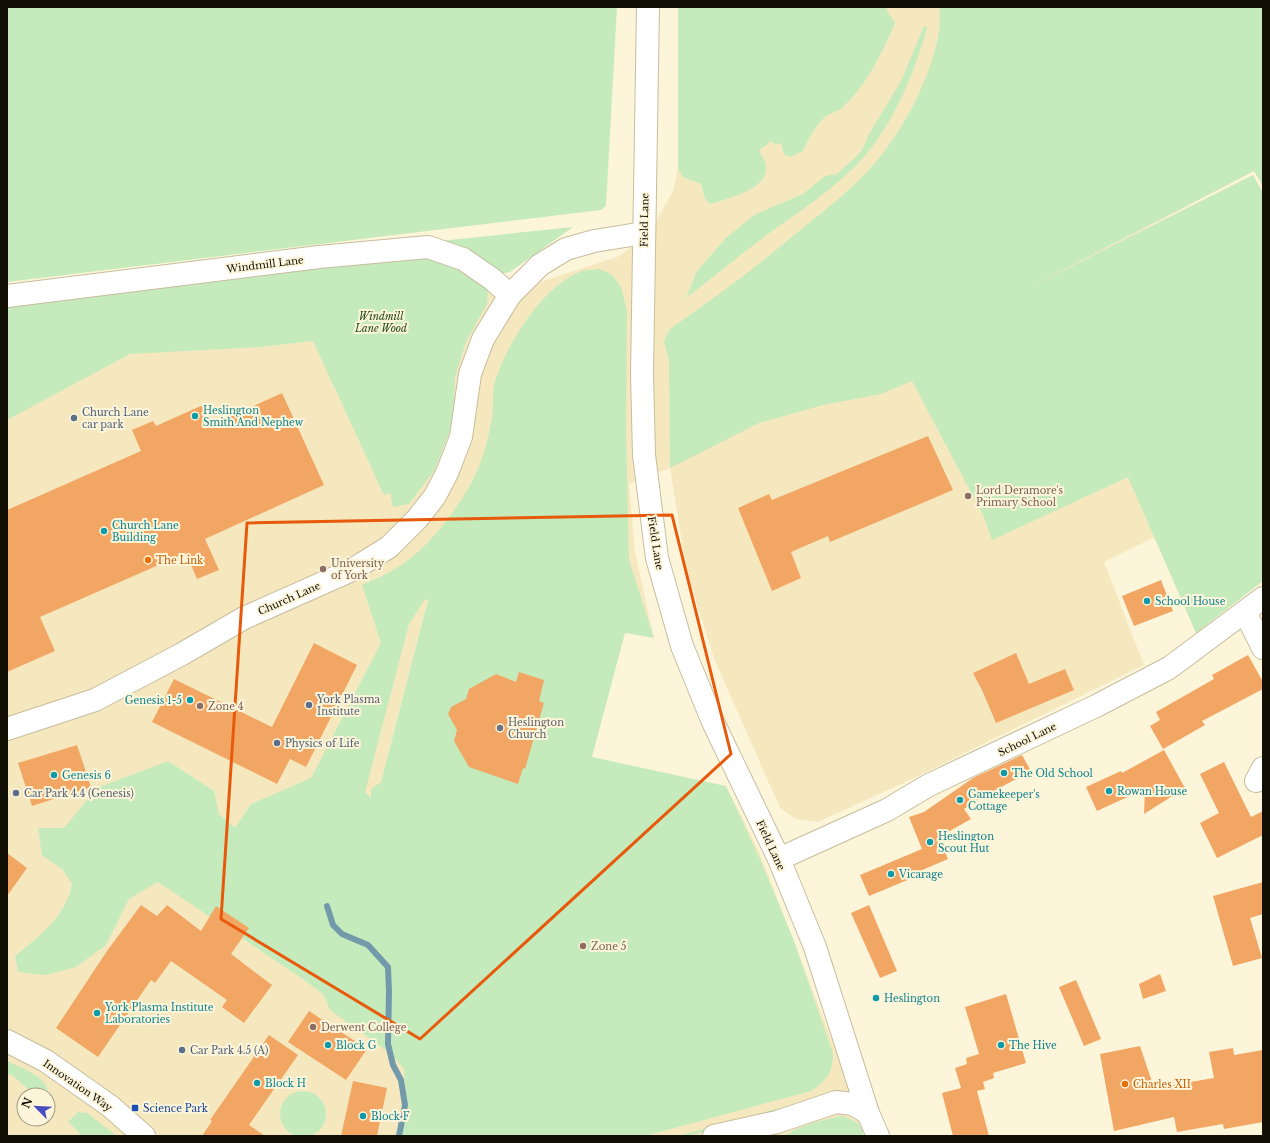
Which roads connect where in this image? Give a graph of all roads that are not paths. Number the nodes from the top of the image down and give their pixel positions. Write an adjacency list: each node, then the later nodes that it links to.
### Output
1 (648, 7): 2 (street, Field Lane)
2 (644, 232): 3 (street, Church Lane); 9 (street, Field Lane)
3 (510, 295): 4 (street, Windmill Lane); 8 (street, Church Lane)
4 (7, 296)
5 (1263, 598): 6 (street, School Lane)
6 (1245, 612): 7 (street); 9 (street, School Lane)
7 (1263, 648)
8 (7, 729)
9 (779, 859): 11 (street, Field Lane)
10 (7, 1041): 15 (street, Innovation Way)
11 (854, 1067): 12 (street); 13 (street, Field Lane)
12 (836, 1102): 13 (street); 14 (street)
13 (868, 1112): 17 (street, Field Lane)
14 (772, 1129): 16 (street)
15 (144, 1136)
16 (714, 1136)
17 (878, 1136)

